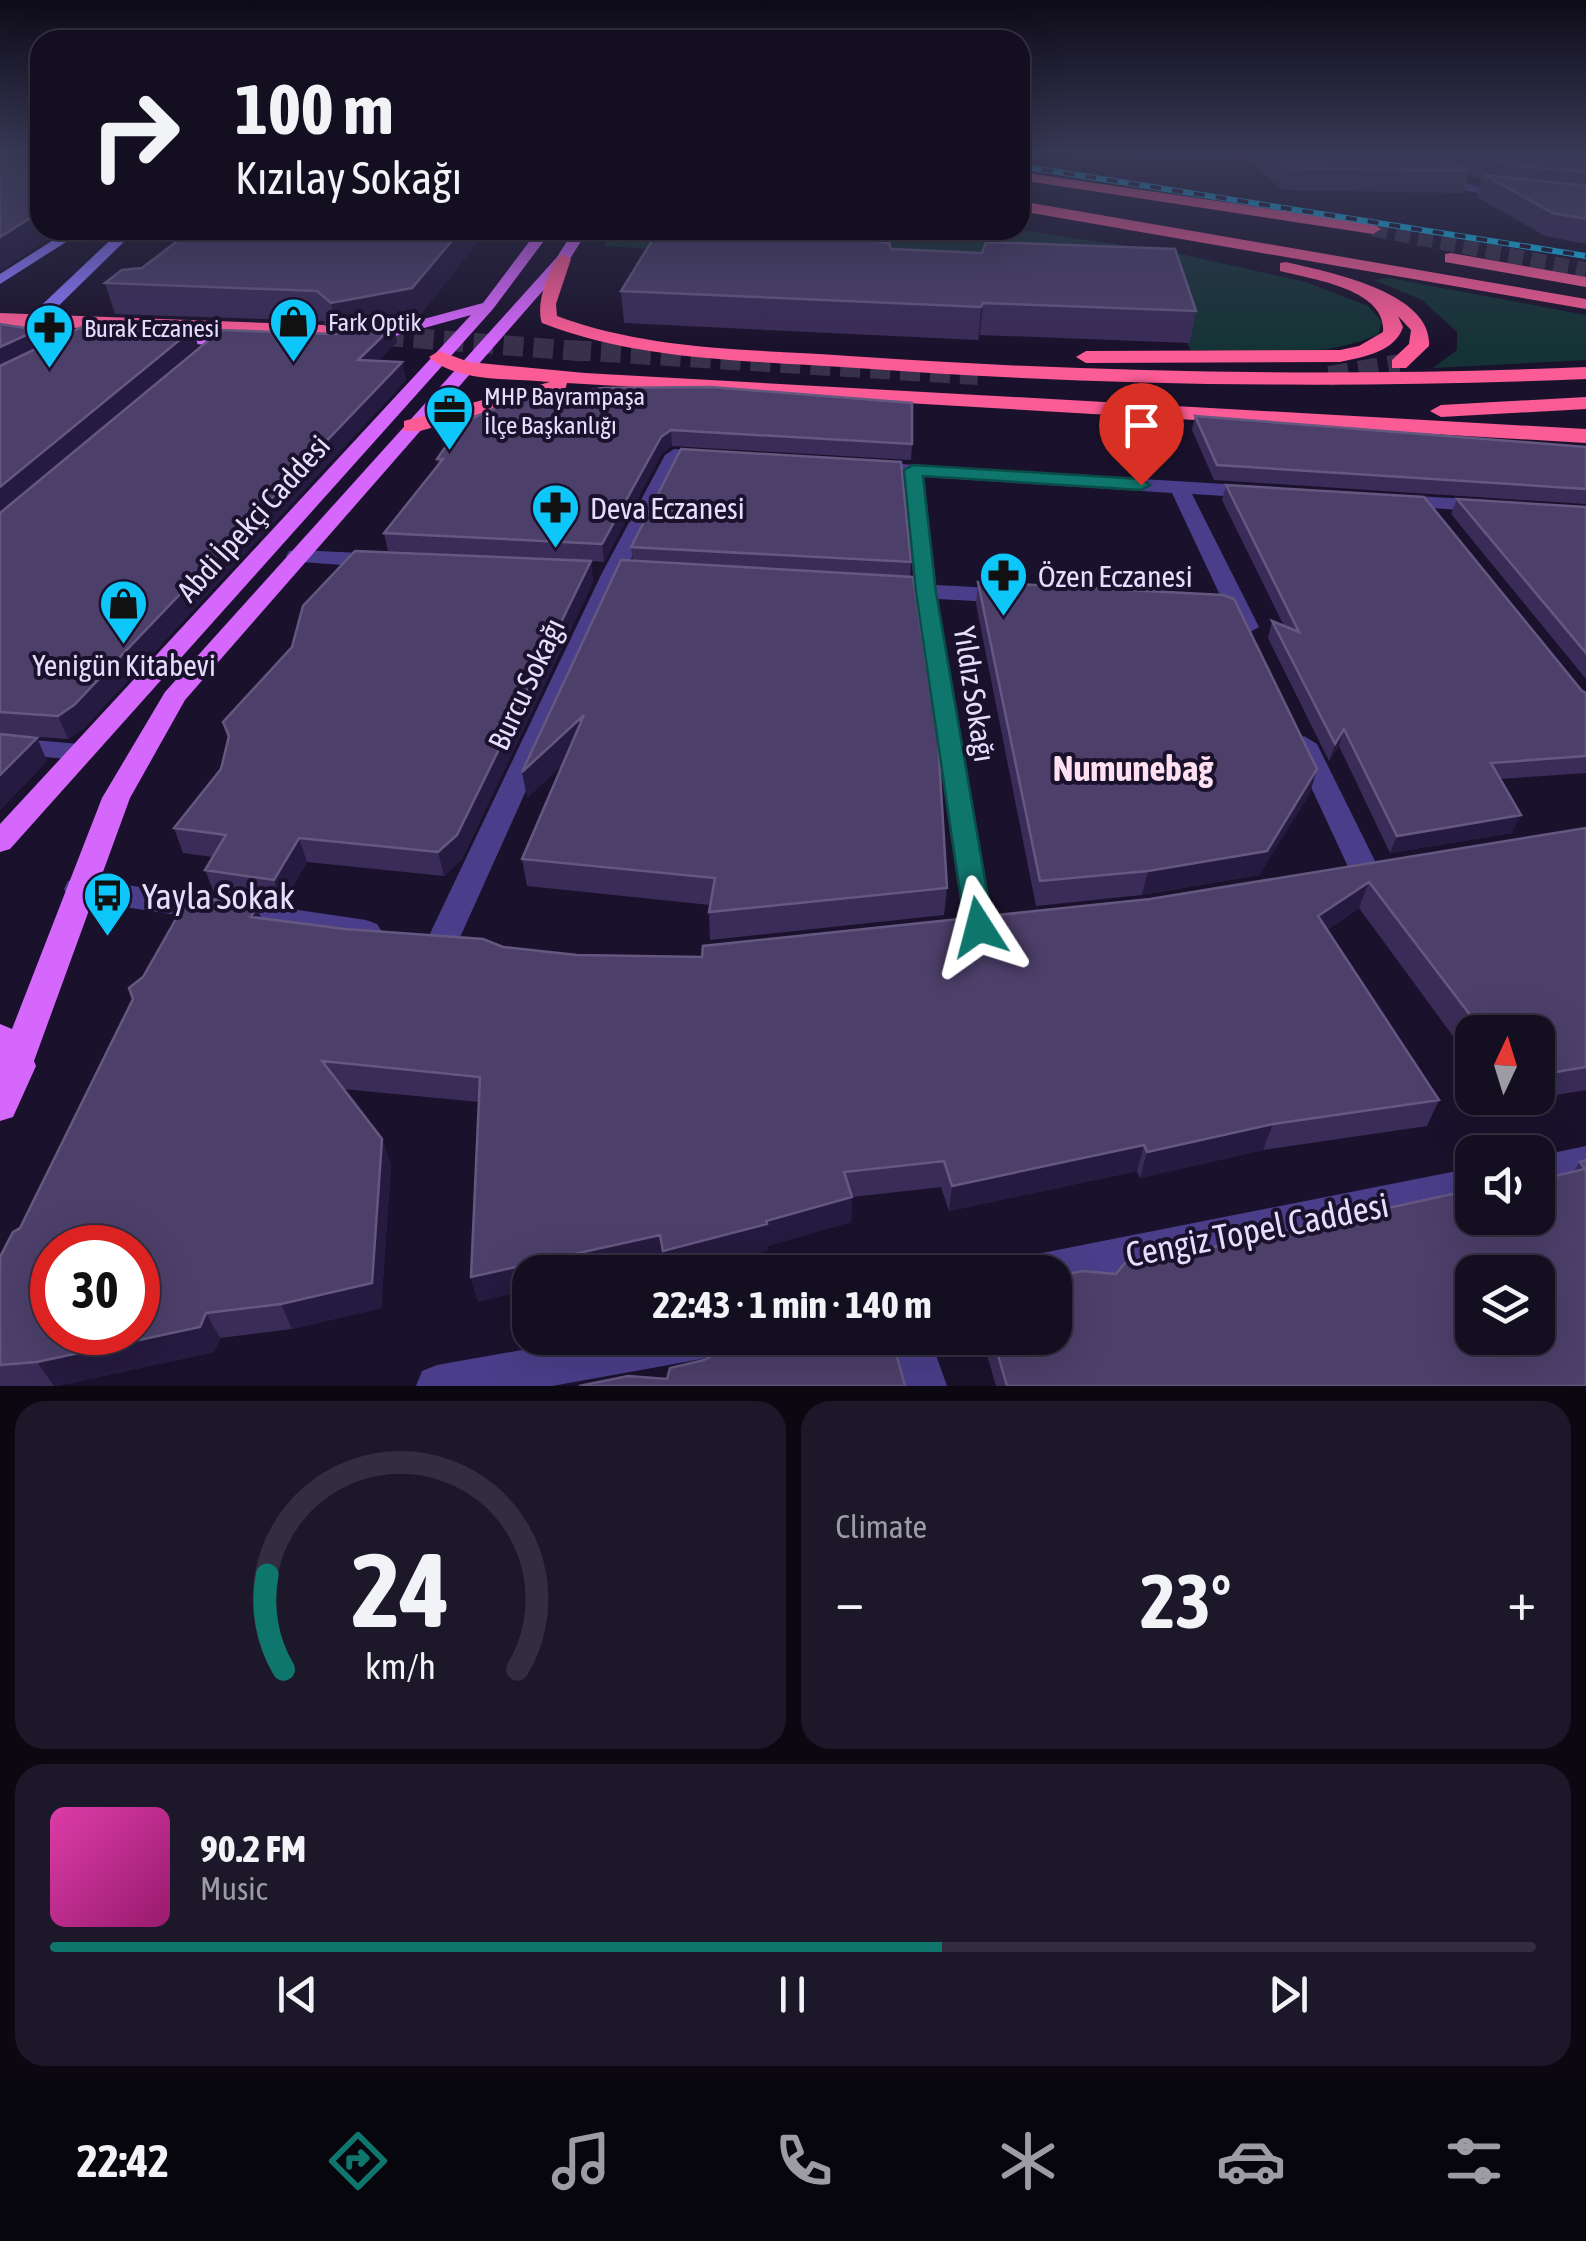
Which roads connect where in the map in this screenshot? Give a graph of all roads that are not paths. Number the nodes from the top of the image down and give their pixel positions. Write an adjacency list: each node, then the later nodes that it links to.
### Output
1 (1082, 217): 17 (highway)
2 (1198, 217): 10 (highway)
3 (1290, 217): 5 (highway)
4 (1030, 221): 16 (highway)
5 (1372, 229)
6 (119, 240): 11 (street)
7 (538, 240): 18 (main road, Abdi İpekçi Caddesi)
8 (575, 240): 13 (main road)
9 (64, 241): 11 (street); 14 (street)
10 (1386, 247)
11 (104, 254): 20 (street)
12 (1440, 256): 15 (highway)
13 (563, 259): 21 (highway); 31 (main road)
14 (0, 280)
15 (1586, 282)
16 (1370, 294): 21 (highway); 29 (highway)
17 (1586, 304)
18 (488, 306): 25 (main road); 27 (main road, Abdi İpekçi Caddesi)
19 (0, 319): 20 (highway)
20 (34, 321): 23 (highway)
21 (569, 328): 32 (highway)
22 (0, 330): 24 (main road)
23 (324, 331)
24 (88, 335): 25 (main road); 26 (street)
25 (219, 340): 30 (street)
26 (52, 352)
27 (439, 357): 31 (highway); 56 (main road, Abdi İpekçi Caddesi)
28 (674, 362): 34 (highway)
29 (1399, 364)
30 (190, 366)
31 (465, 368): 33 (highway); 37 (main road)
32 (1586, 373)
33 (585, 380): 36 (highway); 37 (highway)
34 (1586, 387)
35 (1586, 403): 36 (highway)
36 (1174, 414): 38 (highway)
37 (412, 426): 48 (main road)
38 (1586, 436)
39 (734, 459): 65 (street, Burcu Sokağı)
40 (853, 467): 41 (street)
41 (913, 470): 42 (street); 51 (street, Yıldız Sokağı)
42 (1179, 487): 43 (street); 53 (street)
43 (1274, 493)
44 (1370, 499): 45 (street)
45 (1427, 503): 46 (street); 47 (street)
46 (1506, 508)
47 (1451, 533)
48 (297, 556): 49 (street); 61 (main road)
49 (415, 563)
50 (848, 588): 51 (street)
51 (926, 592): 52 (street); 63 (street, Yıldız Sokağı)
52 (1043, 598)
53 (1255, 643)
54 (1289, 713): 59 (street)
55 (0, 745): 56 (street)
56 (79, 752): 57 (main road, Abdi İpekçi Caddesi)
57 (0, 842)
58 (1402, 865): 59 (street)
59 (1365, 871): 60 (street)
60 (1328, 878)
61 (79, 890): 65 (street); 67 (main road)
62 (1016, 924): 63 (street)
63 (979, 927): 64 (street)
64 (940, 932)
65 (442, 944): 66 (street)
66 (476, 948)
67 (9, 1052): 68 (main road)
68 (0, 1106)
69 (1586, 1162): 70 (street)
70 (1555, 1168)
71 (1455, 1188): 72 (street, Cengiz Topel Caddesi)
72 (1072, 1266)
73 (608, 1355): 75 (street)
74 (916, 1355): 76 (street)
75 (437, 1386)
76 (926, 1386)

